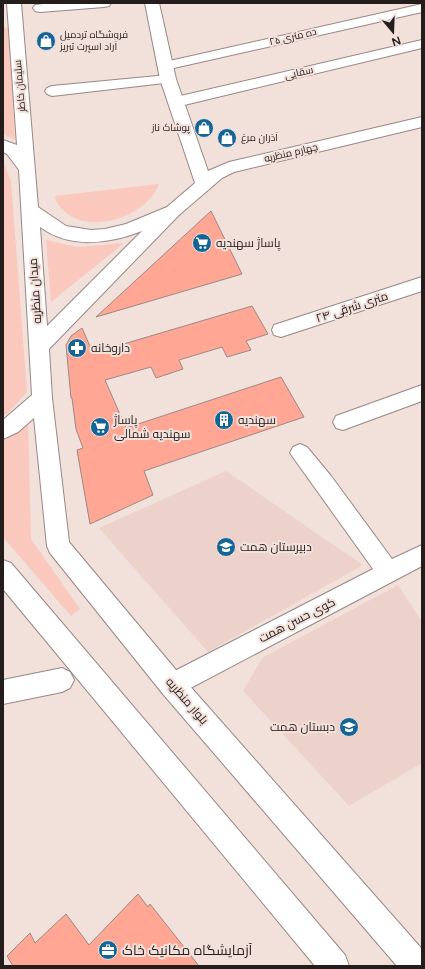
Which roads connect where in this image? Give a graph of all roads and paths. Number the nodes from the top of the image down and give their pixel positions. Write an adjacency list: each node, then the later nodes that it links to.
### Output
1 (14, 3): 12 (main road, سلیمان خاطر)
2 (104, 3): 4 (street)
3 (152, 3): 7 (main road)
4 (40, 8)
5 (422, 8): 7 (street, ده متری ۲۵)
6 (422, 44): 9 (street, سقایی)
7 (166, 72): 8 (street, ده متری ۲۵); 9 (main road)
8 (52, 91)
9 (176, 102): 13 (main road)
10 (422, 122): 13 (main road, چهارم منظریه)
11 (3, 145): 12 (main road)
12 (27, 170): 14 (main road, ميدان منظریه)
13 (204, 184): 15 (main road, چهارم منظریه)
14 (30, 210): 15 (main road); 18 (main road, ميدان منظریه)
15 (173, 211): 18 (main road)
16 (422, 284): 17 (street, ۲۴ متری شرقی)
17 (281, 330)
18 (39, 346): 20 (main road, ميدان منظریه)
19 (422, 393): 21 (street)
20 (42, 398): 22 (main road); 28 (main road, بلوار منظریه)
21 (343, 422)
22 (3, 430)
23 (300, 453): 26 (street)
24 (422, 556): 26 (street, کوی حسن همت)
25 (3, 571): 30 (main road)
26 (389, 573): 28 (street, کوی حسن همت)
27 (62, 680): 29 (street)
28 (172, 684): 31 (main road, بلوار منظریه)
29 (3, 692)
30 (334, 966)
31 (417, 966)

